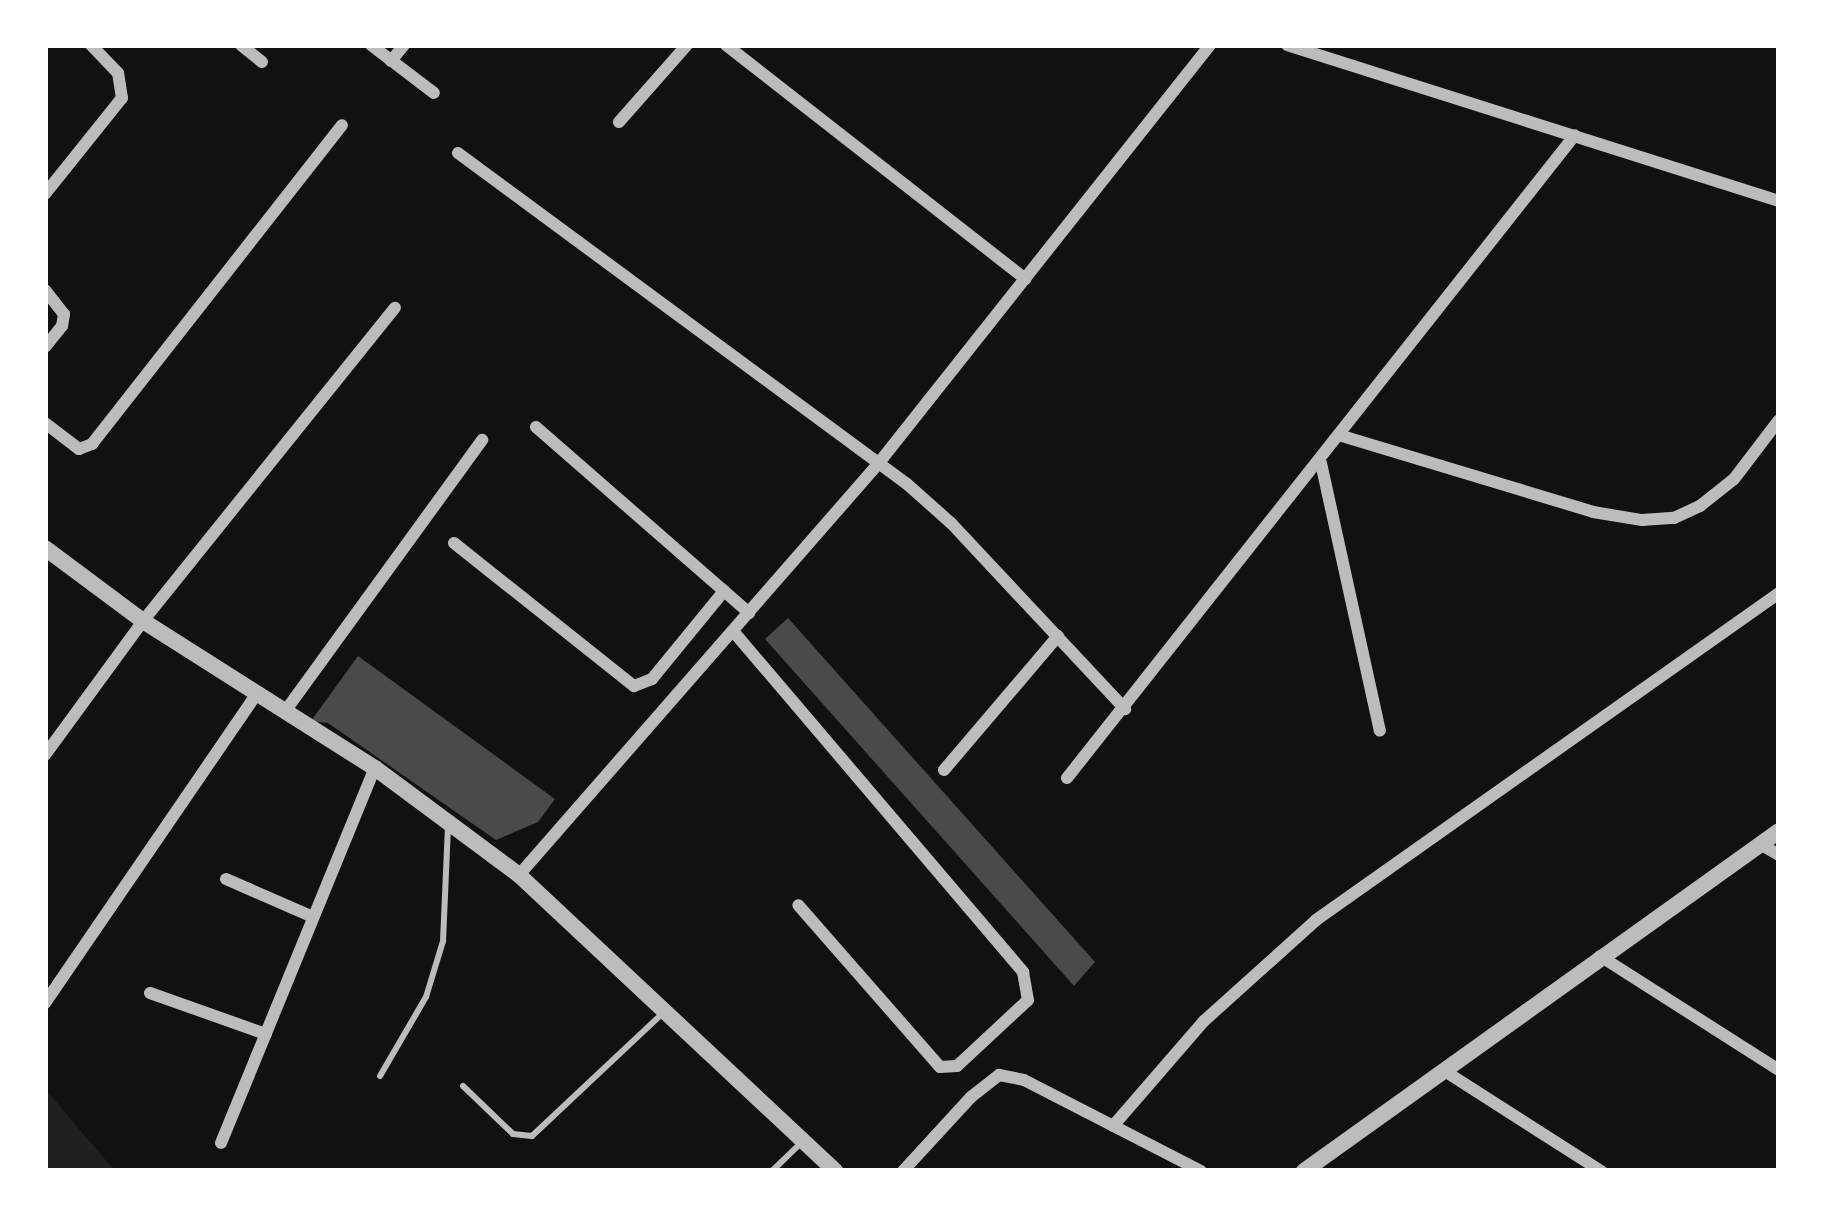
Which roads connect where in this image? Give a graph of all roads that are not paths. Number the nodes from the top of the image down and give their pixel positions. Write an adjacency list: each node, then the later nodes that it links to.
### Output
1 (91, 45): 16 (street)
2 (242, 45): 10 (street)
3 (371, 45): 9 (street)
4 (404, 45): 9 (street)
5 (687, 45): 12 (street)
6 (726, 45): 18 (street)
7 (1210, 45): 18 (street)
8 (1287, 45): 14 (street)
9 (392, 61): 11 (street)
10 (262, 62)
11 (434, 93)
12 (619, 122)
13 (342, 125): 23 (street)
14 (1575, 135): 17 (street); 25 (street)
15 (458, 153): 28 (street)
16 (45, 194)
17 (1779, 201)
18 (1025, 279): 28 (street)
19 (45, 290): 21 (street)
20 (395, 308): 34 (street)
21 (45, 346)
22 (1779, 420): 25 (street)
23 (45, 422)
24 (536, 428): 31 (street)
25 (1342, 436): 27 (street)
26 (482, 440): 39 (street)
27 (1321, 463): 38 (street); 40 (street)
28 (878, 464): 33 (street); 36 (street)
29 (454, 544): 31 (street)
30 (45, 548): 34 (street)
31 (724, 591): 33 (street)
32 (1779, 593): 62 (street)
33 (749, 613): 35 (street)
34 (142, 621): 37 (street); 41 (street)
35 (733, 631): 49 (street); 51 (street)
36 (1058, 636): 38 (street); 43 (street)
37 (258, 692): 39 (street); 55 (street)
38 (1125, 709): 44 (street)
39 (286, 710): 42 (street)
40 (1379, 731)
41 (45, 755)
42 (375, 768): 45 (street); 52 (street)
43 (944, 770)
44 (1067, 778)
45 (448, 820): 49 (street); 60 (lane)
46 (1779, 831): 47 (street)
47 (1760, 844): 48 (street); 53 (street)
48 (1779, 855)
49 (519, 875): 56 (street)
50 (226, 879): 52 (street)
51 (799, 905)
52 (313, 917): 57 (street)
53 (1600, 956): 58 (street); 59 (street)
54 (150, 993): 57 (street)
55 (45, 1004)
56 (664, 1011): 61 (lane); 63 (street)
57 (266, 1034): 64 (street)
58 (1443, 1070): 65 (street); 72 (street)
59 (1779, 1070)
60 (380, 1076)
61 (463, 1086)
62 (1113, 1126): 68 (street); 69 (street)
63 (803, 1142): 66 (lane); 67 (street)
64 (221, 1143)
65 (1333, 1150): 70 (street); 71 (street)
66 (772, 1171)
67 (835, 1171)
68 (903, 1171)
69 (1201, 1171)
70 (1304, 1171)
71 (1336, 1171)
72 (1601, 1171)

